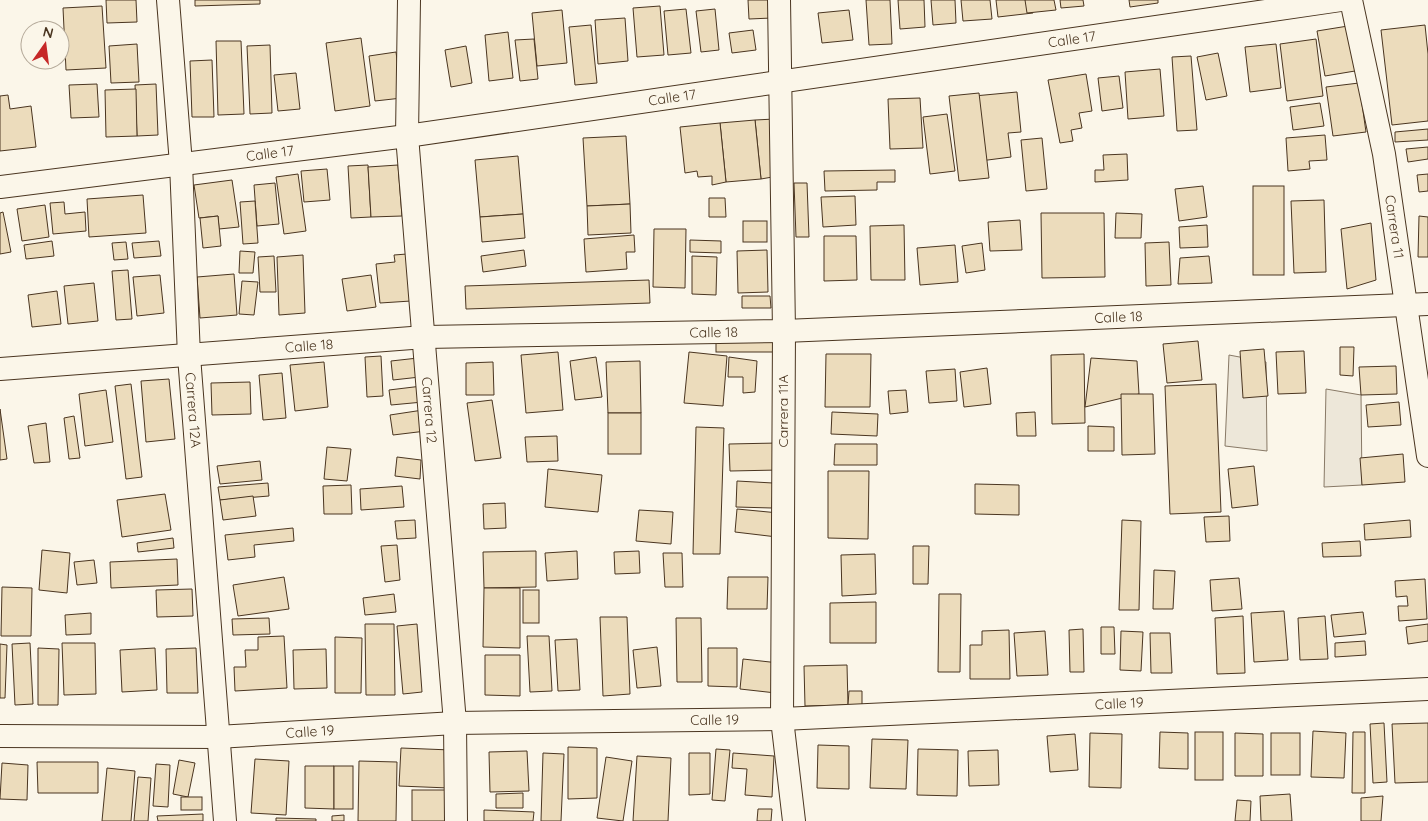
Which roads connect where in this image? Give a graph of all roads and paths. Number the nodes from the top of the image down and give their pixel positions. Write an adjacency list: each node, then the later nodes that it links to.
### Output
1 (168, 0): 8 (street, Carrera 12A)
2 (409, 0): 7 (street, Carrera 12)
3 (779, 0): 6 (street, Carrera 11A)
4 (1341, 0): 6 (street, Calle 17)
5 (1351, 0): 10 (street, Carrera 11)
6 (781, 81): 7 (street, Calle 17); 11 (street, Carrera 11A)
7 (407, 136): 8 (street, Calle 17); 12 (street, Carrera 12)
8 (181, 164): 9 (street, Calle 17); 13 (street, Carrera 12A)
9 (0, 187)
10 (1417, 305): 11 (street, Calle 18); 15 (street, Carrera 11)
11 (784, 331): 12 (street, Calle 18); 17 (street, Carrera 11A)
12 (425, 337): 13 (street, Calle 18); 18 (street, Carrera 12)
13 (189, 356): 14 (street, Calle 18); 20 (street, Carrera 12A)
14 (0, 369)
15 (1428, 456)
16 (1428, 689): 17 (street, Calle 19)
17 (782, 719): 18 (street, Calle 19); 23 (street, Carrera 11A)
18 (455, 723): 20 (street, Calle 19); 22 (street, Carrera 12)
19 (0, 736): 20 (street, Calle 19)
20 (217, 738): 21 (street, Carrera 12A)
21 (225, 821)
22 (456, 821)
23 (794, 821)

